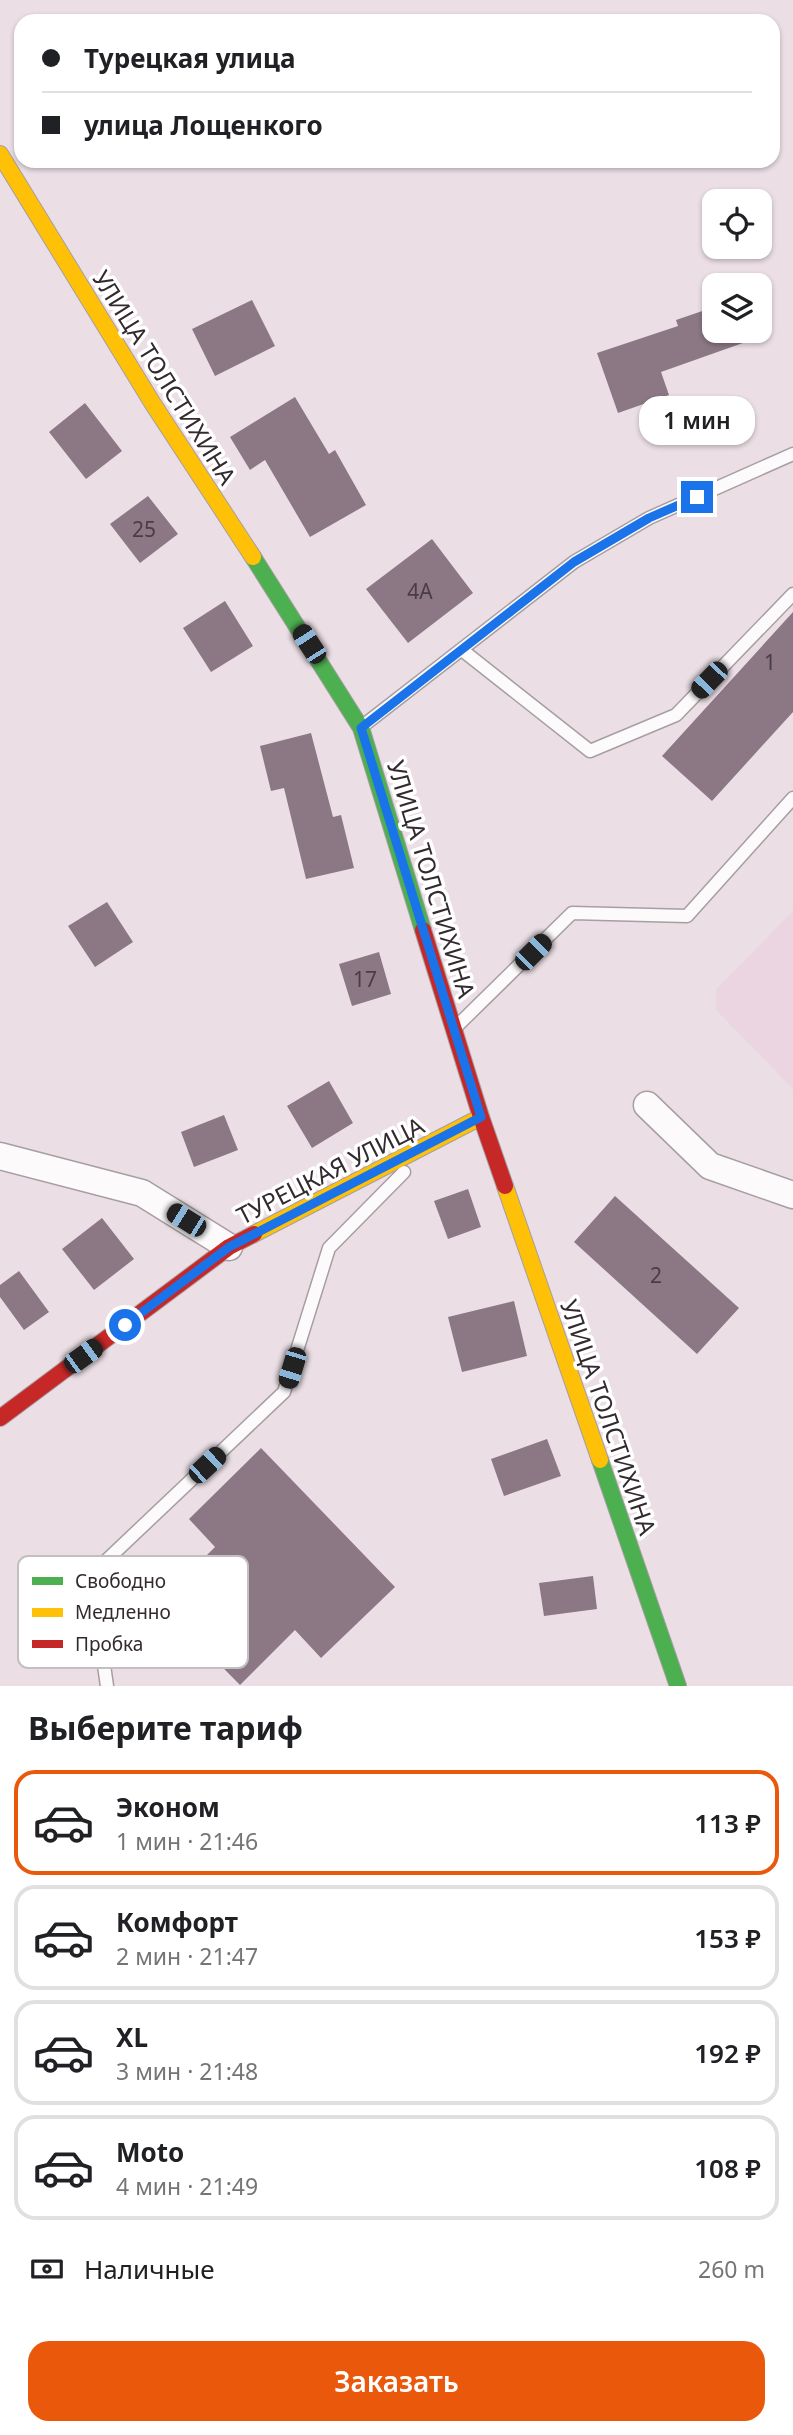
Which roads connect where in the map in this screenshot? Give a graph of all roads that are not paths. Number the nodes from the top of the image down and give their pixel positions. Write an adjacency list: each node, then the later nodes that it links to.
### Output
1 (0, 154): 5 (street, УЛИЦА ТОЛСТИХИНА)
2 (793, 454): 4 (lane)
3 (793, 594): 4 (lane)
4 (462, 650): 5 (lane)
5 (361, 728): 7 (street, УЛИЦА ТОЛСТИХИНА)
6 (793, 798): 7 (lane)
7 (454, 1030): 9 (street, УЛИЦА ТОЛСТИХИНА)
8 (647, 1105): 12 (street)
9 (481, 1117): 10 (street, ТУРЕЦКАЯ УЛИЦА); 18 (street, УЛИЦА ТОЛСТИХИНА)
10 (434, 1142): 13 (street, ТУРЕЦКАЯ УЛИЦА); 15 (lane)
11 (0, 1156): 13 (street)
12 (793, 1195)
13 (229, 1247): 14 (street, ТУРЕЦКАЯ УЛИЦА)
14 (0, 1418)
15 (110, 1556)
16 (104, 1668): 17 (lane)
17 (107, 1686)
18 (678, 1686)

